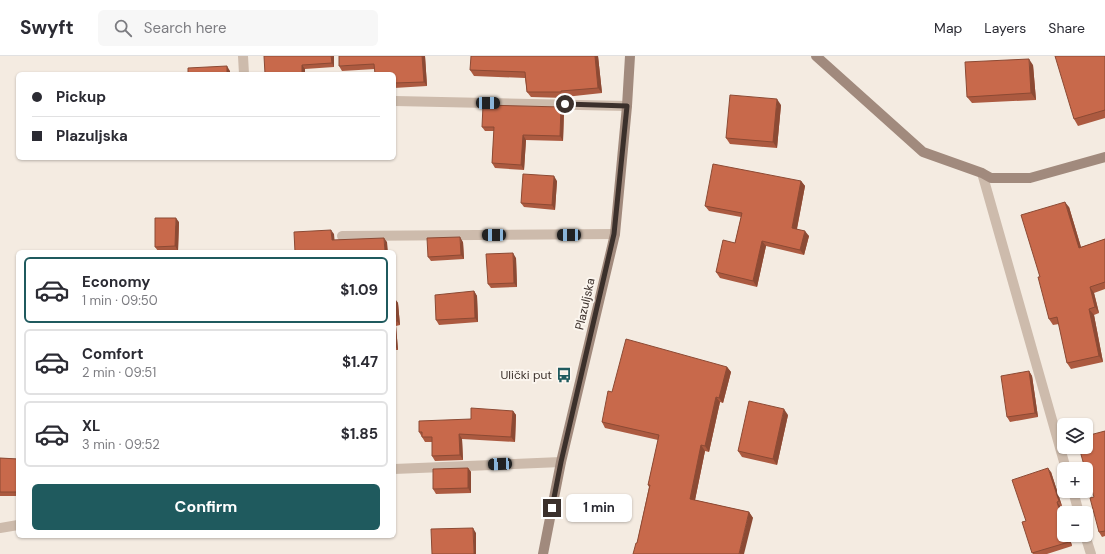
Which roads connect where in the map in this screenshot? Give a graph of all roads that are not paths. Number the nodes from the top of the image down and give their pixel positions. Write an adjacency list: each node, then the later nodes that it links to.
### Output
1 (244, 56): 4 (street)
2 (630, 56): 6 (main road, Plazuljska)
3 (816, 56): 8 (main road)
4 (244, 72)
5 (396, 101): 6 (street)
6 (627, 106): 9 (main road, Plazuljska)
7 (1105, 157): 8 (main road)
8 (982, 173): 12 (street)
9 (614, 234): 10 (street); 11 (main road, Plazuljska)
10 (342, 236)
11 (561, 462): 13 (street); 17 (main road, Plazuljska)
12 (1064, 462)
13 (396, 469)
14 (16, 525): 15 (street)
15 (0, 528)
16 (1087, 542): 18 (street)
17 (543, 554)
18 (1091, 554)

